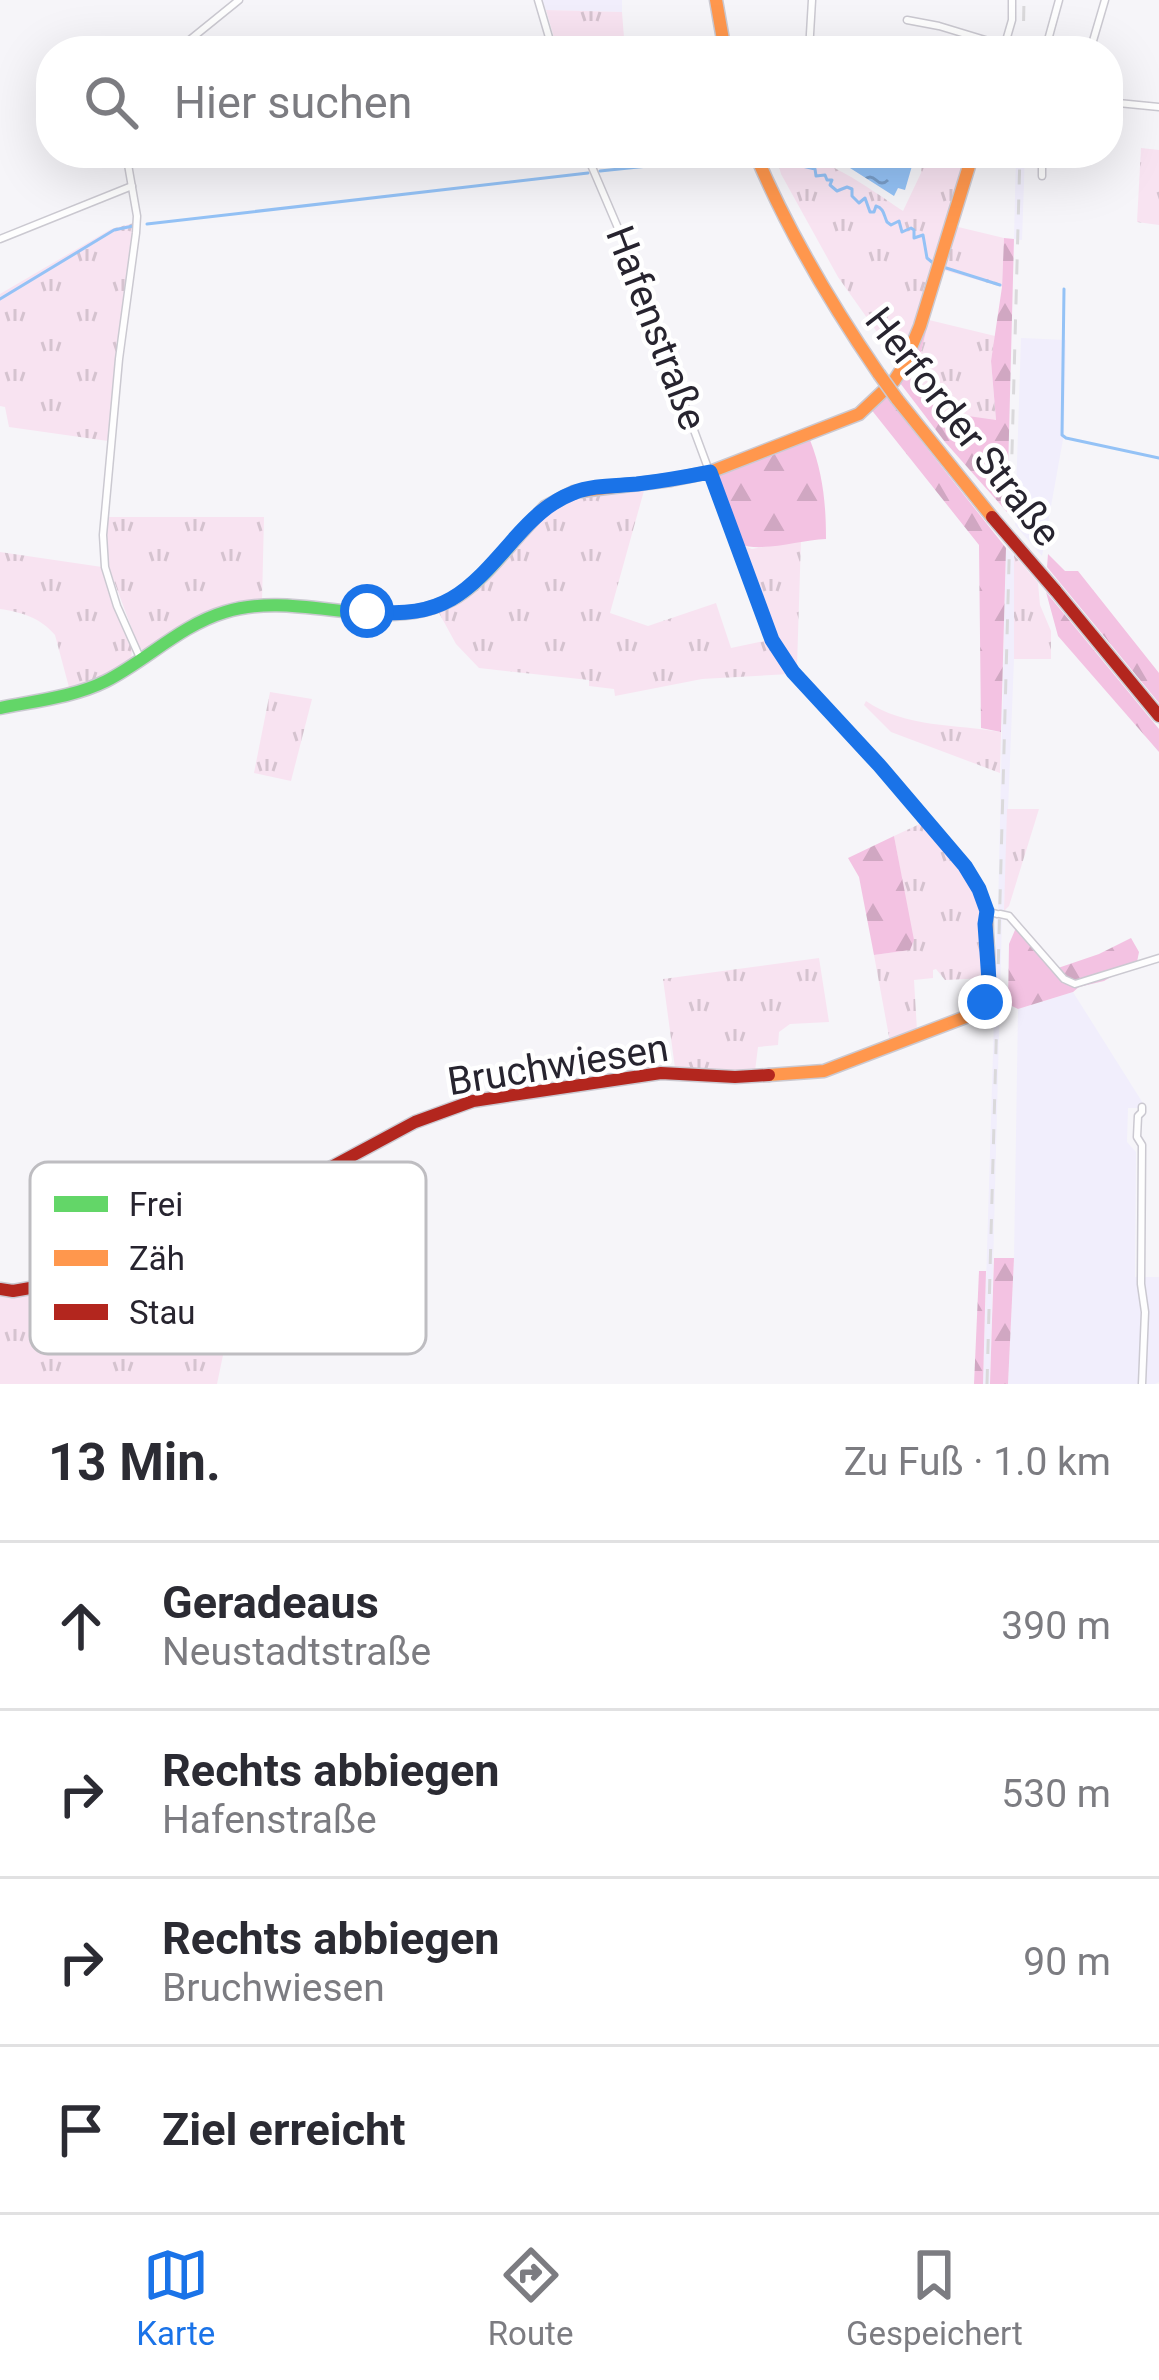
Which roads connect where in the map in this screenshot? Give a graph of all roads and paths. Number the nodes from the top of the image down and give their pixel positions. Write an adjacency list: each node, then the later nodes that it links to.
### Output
1 (239, 0): 9 (street)
2 (538, 0): 10 (street)
3 (716, 0): 11 (street)
4 (812, 0): 12 (street)
5 (1012, 0): 14 (street)
6 (1059, 0): 15 (street)
7 (1106, 0): 16 (street)
8 (907, 20): 13 (street)
9 (195, 36)
10 (549, 36)
11 (722, 36)
12 (810, 36)
13 (969, 36)
14 (1007, 36)
15 (1049, 36)
16 (1095, 36)
17 (1123, 103): 18 (street)
18 (1159, 107)
19 (129, 168): 25 (street)
20 (592, 168): 27 (street, Hafenstraße)
21 (761, 168): 30 (street, Herforder Straße, bridge)
22 (968, 168): 27 (street)
23 (1042, 168): 24 (street)
24 (1042, 176)
25 (132, 186): 26 (street); 28 (street)
26 (0, 239)
27 (710, 472): 28 (street); 31 (street, Hafenstraße)
28 (141, 660): 29 (street)
29 (0, 708)
30 (1159, 716)
31 (995, 913): 32 (street, Hafenstraße); 34 (street, Bruchwiesen)
32 (1159, 958)
33 (1142, 1107): 37 (street)
34 (341, 1162)
35 (30, 1288): 36 (street, Bruchwiesen)
36 (0, 1289)
37 (1145, 1369): 38 (street); 39 (street)
38 (1159, 1369)
39 (1142, 1384)

